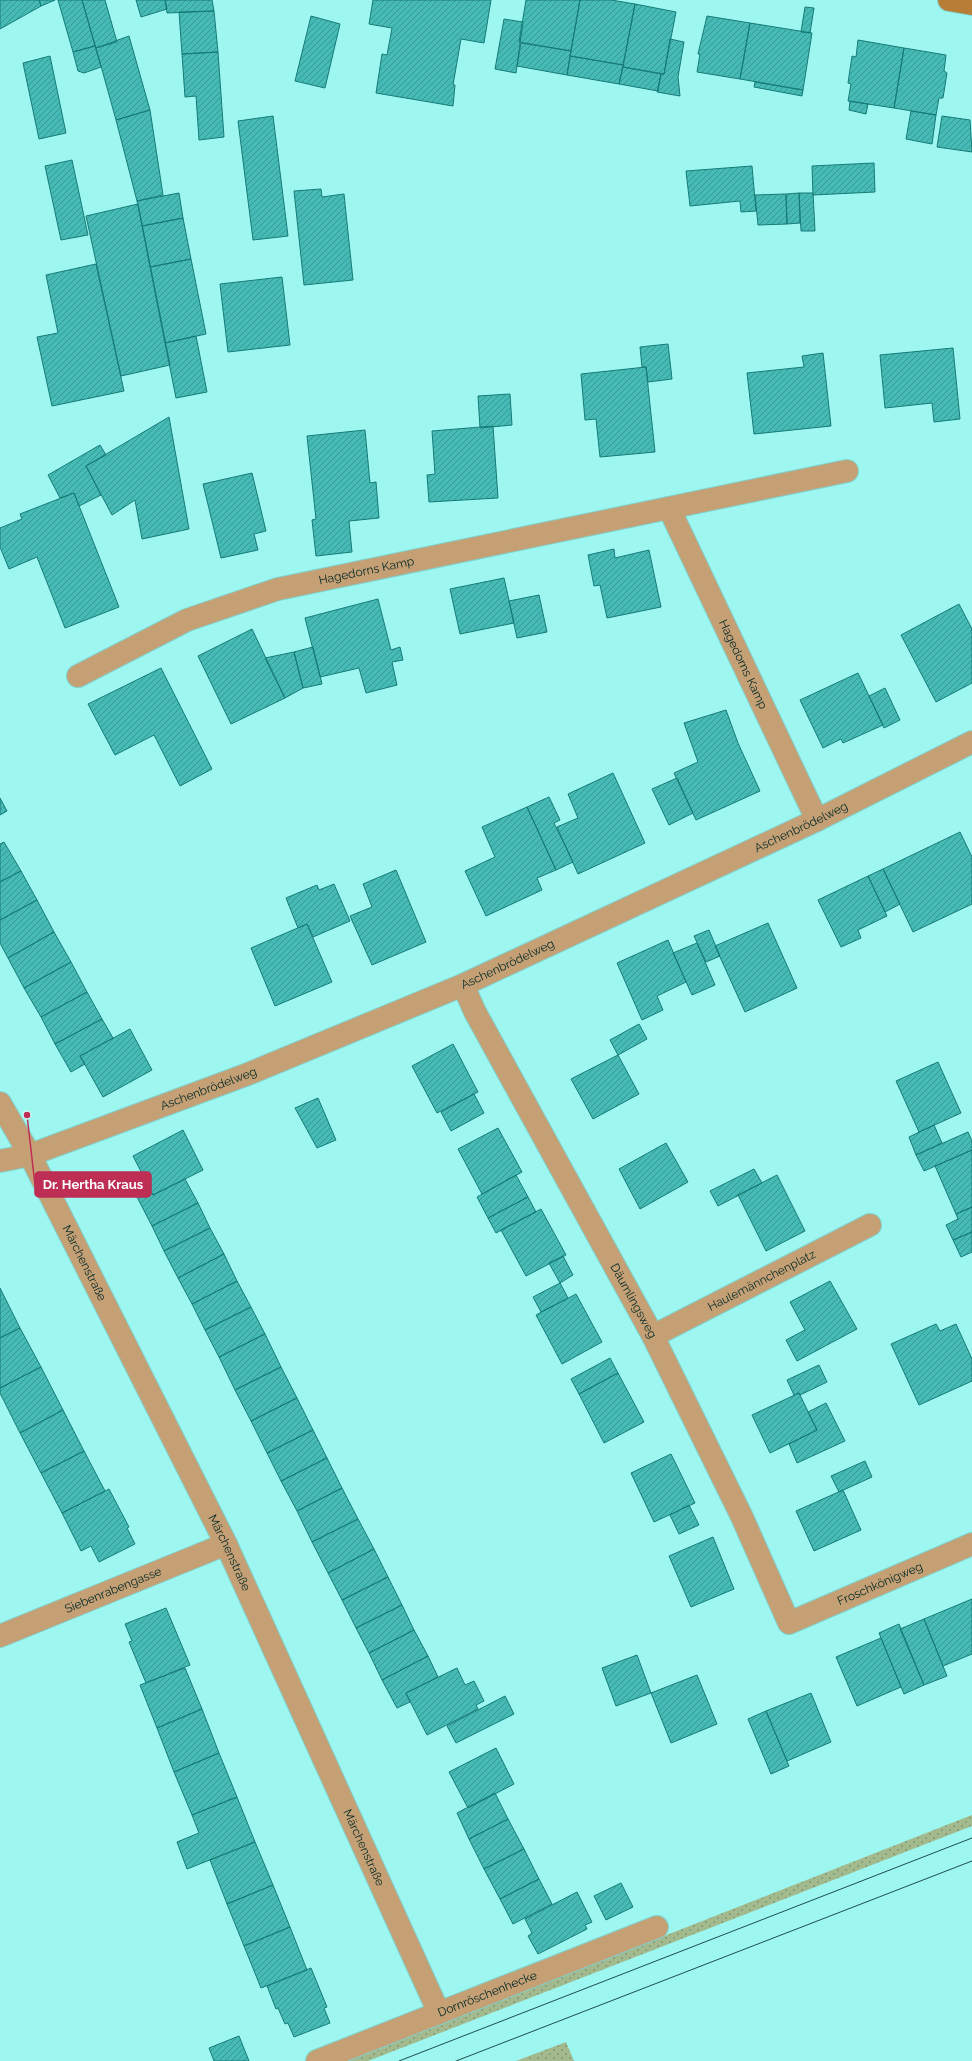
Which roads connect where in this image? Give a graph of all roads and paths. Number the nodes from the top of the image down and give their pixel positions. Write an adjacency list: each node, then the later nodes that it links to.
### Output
1 (949, 0): 2 (street)
2 (972, 4)
3 (847, 471): 4 (street, Hagedorns Kamp)
4 (669, 508): 5 (street, Hagedorns Kamp); 7 (street, Hagedorns Kamp)
5 (78, 676)
6 (972, 742): 7 (street, Aschenbrödelweg)
7 (817, 820): 8 (street, Aschenbrödelweg)
8 (463, 985): 10 (street, Aschenbrödelweg); 13 (street, Däumlingsweg)
9 (0, 1103): 10 (street, Märchenstraße)
10 (30, 1155): 11 (street, Aschenbrödelweg); 14 (street, Märchenstraße)
11 (0, 1161)
12 (870, 1225): 13 (street, Haulemännchenplatz)
13 (653, 1336): 16 (street, Däumlingsweg)
14 (226, 1544): 17 (street, Siebenrabengasse); 19 (street, Märchenstraße)
15 (972, 1544): 16 (street, Froschkönigweg)
16 (789, 1623)
17 (0, 1636)
18 (657, 1927): 19 (street, Dornröschenhecke)
19 (440, 2013): 20 (street, Dornröschenhecke)
20 (317, 2061)

